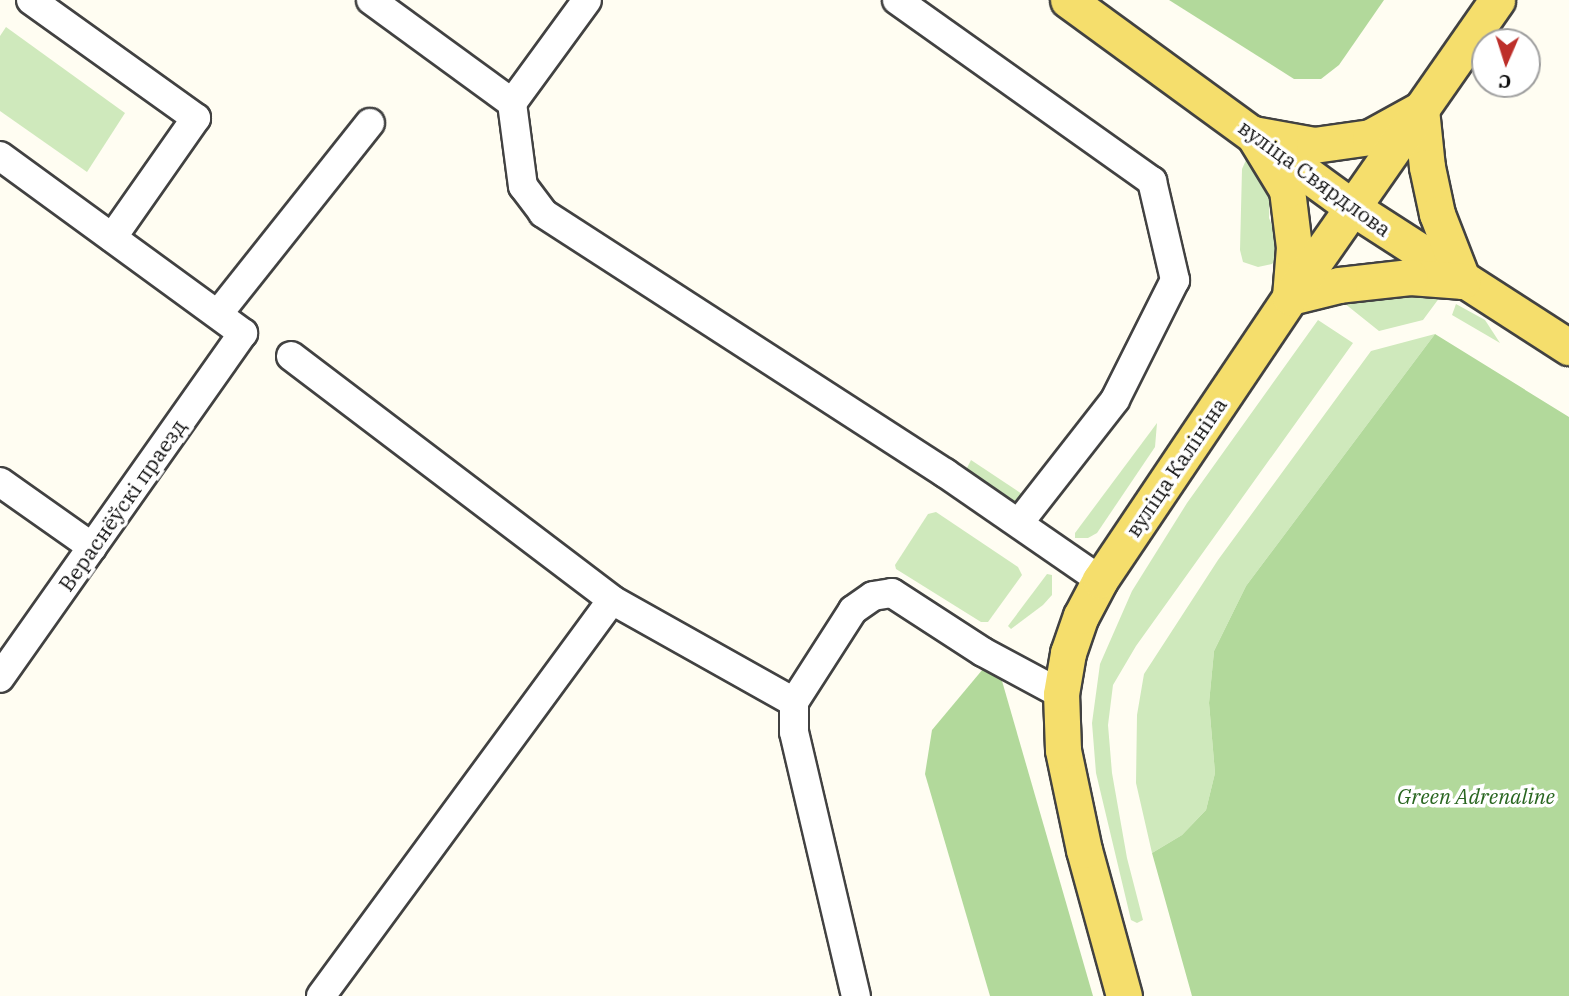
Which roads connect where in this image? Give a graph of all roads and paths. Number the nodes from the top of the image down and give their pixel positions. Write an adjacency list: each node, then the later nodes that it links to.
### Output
1 (31, 0): 13 (street)
2 (371, 0): 7 (street)
3 (587, 0): 7 (street)
4 (897, 0): 20 (street)
5 (1068, 0): 10 (main road, вуліца Свярдлова)
6 (1497, 0): 8 (main road, вуліца Калініна)
7 (512, 103): 20 (street)
8 (1421, 109): 10 (main road); 12 (main road, вуліца Калініна); 14 (main road)
9 (370, 122): 16 (street)
10 (1253, 134): 12 (main road, вуліца Свярдлова); 15 (main road)
11 (0, 156): 13 (street)
12 (1353, 208): 14 (main road, вуліца Свярдлова); 15 (main road, вуліца Калініна)
13 (113, 238): 16 (street)
14 (1463, 281): 15 (main road); 17 (main road, вуліца Свярдлова)
15 (1290, 297): 22 (main road, вуліца Калініна)
16 (218, 314): 21 (street, Вераснёўскі праезд)
17 (1569, 347)
18 (290, 356): 23 (street)
19 (0, 482): 21 (street)
20 (1018, 523): 22 (street)
21 (92, 547): 24 (street, Вераснёўскі праезд)
22 (1100, 580): 25 (main road, вуліца Калініна)
23 (612, 600): 26 (street); 27 (street)
24 (0, 678)
25 (1061, 694): 26 (street); 29 (main road, вуліца Калініна)
26 (794, 702): 28 (street)
27 (321, 996)
28 (856, 996)
29 (1124, 996)

